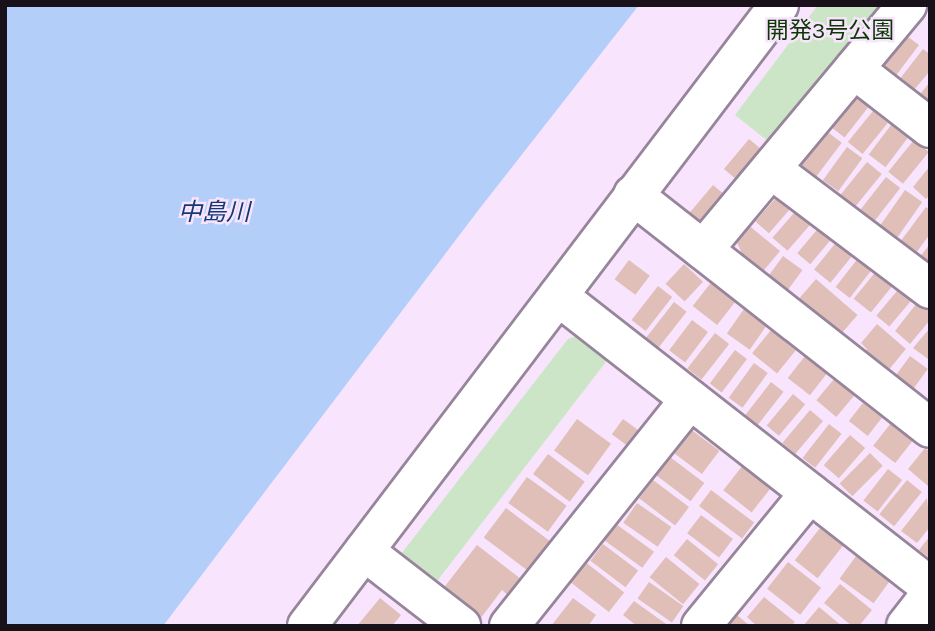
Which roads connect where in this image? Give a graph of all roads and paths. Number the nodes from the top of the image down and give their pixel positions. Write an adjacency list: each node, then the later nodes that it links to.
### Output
1 (779, 5): 6 (street)
2 (907, 5): 3 (street)
3 (854, 69): 4 (street); 5 (street)
4 (930, 128)
5 (771, 169): 7 (street); 8 (street)
6 (633, 195): 7 (street); 9 (street)
7 (703, 250): 11 (street)
8 (930, 289)
9 (558, 296): 10 (street); 13 (street)
10 (690, 399): 12 (street); 18 (street)
11 (930, 428)
12 (810, 493): 14 (street); 19 (street)
13 (364, 551): 16 (street); 17 (street)
14 (930, 587)
15 (930, 595): 20 (street)
16 (307, 626)
17 (461, 626)
18 (509, 626)
19 (701, 626)
20 (906, 626)

